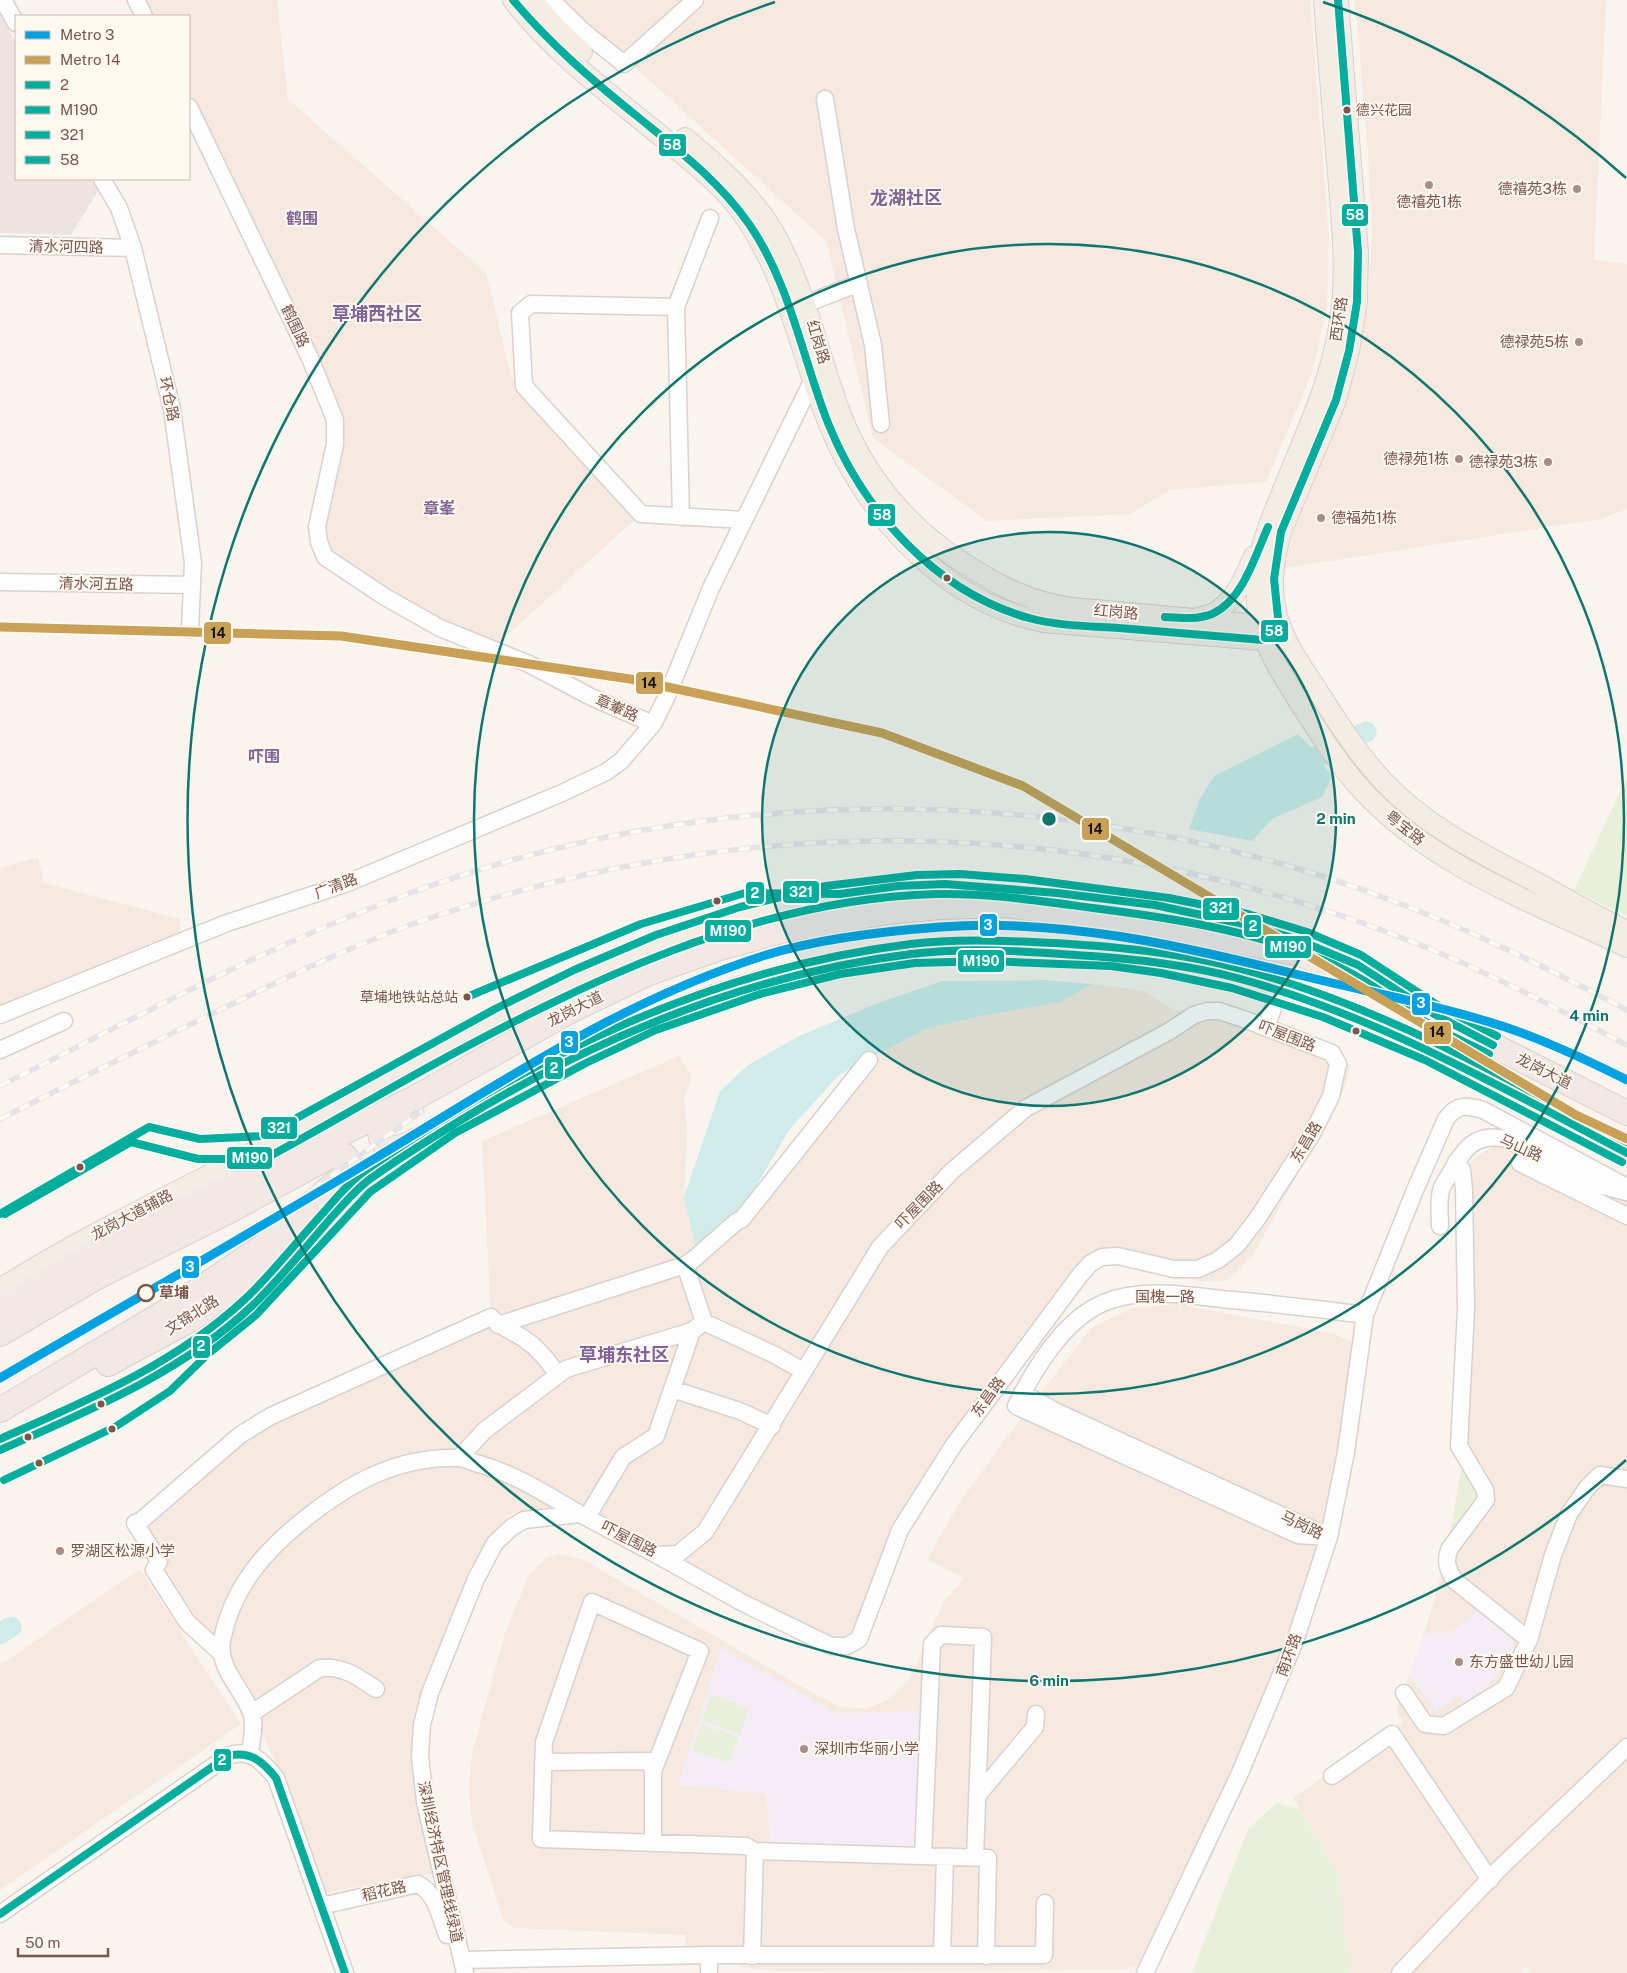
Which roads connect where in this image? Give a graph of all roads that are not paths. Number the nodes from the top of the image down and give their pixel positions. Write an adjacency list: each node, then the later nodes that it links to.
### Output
1 (3, 0): 10 (street)
2 (136, 0): 9 (street)
3 (513, 0): 20 (main road, 红岗路)
4 (532, 0): 18 (main road, 红岗路)
5 (551, 0): 6 (street)
6 (695, 0)
7 (1324, 0): 24 (main road, 西环路)
8 (1338, 0): 29 (main road, 西环路)
9 (144, 15)
10 (15, 21)
11 (825, 99): 17 (street)
12 (190, 109): 25 (street, 鹤围路)
13 (103, 180): 16 (street, 环仓路)
14 (710, 218): 19 (street)
15 (0, 245): 16 (street, 清水河四路)
16 (133, 248): 27 (street, 环仓路)
17 (859, 283): 18 (street); 21 (street)
18 (806, 304): 28 (main road, 红岗路)
19 (676, 307): 22 (street); 22 (street)
20 (813, 378): 23 (street, 章輋路); 31 (main road, 红岗路)
21 (880, 424)
22 (681, 517): 23 (street)
23 (744, 520): 32 (street, 章輋路)
24 (1268, 527): 28 (main road); 31 (main road, 西环路)
25 (325, 557): 32 (street, 章輋路)
26 (0, 582): 27 (street, 清水河五路)
27 (192, 586): 30 (street, 环仓路)
28 (1190, 619): 31 (main road, 红岗路)
29 (1279, 627): 31 (main road, 红岗路); 35 (main road, 粤宝路)
30 (190, 629)
31 (1261, 632): 36 (main road, 粤宝路)
32 (653, 724): 38 (street, 广清路)
33 (1057, 893): 34 (highway); 39 (main road, 龙岗大道); 49 (main road, 龙岗大道)
34 (1006, 905): 39 (highway, 龙岗大道); 45 (highway, 龙岗大道)
35 (1627, 931)
36 (1627, 947)
37 (1279, 991): 41 (street); 47 (highway); 50 (highway)
38 (0, 1014)
39 (1434, 1014): 46 (highway, 龙岗大道)
40 (64, 1021): 42 (street)
41 (1266, 1028): 44 (street, 吓屋围路); 67 (street, 吓屋围路)
42 (0, 1050)
43 (869, 1060): 58 (street)
44 (1331, 1096): 77 (street, 东昌路)
45 (413, 1099): 47 (highway); 48 (highway, 龙岗大道)
46 (1627, 1113)
47 (450, 1124): 53 (highway)
48 (323, 1143): 59 (highway); 61 (highway)
49 (267, 1146): 60 (main road, 龙岗大道辅路)
50 (1627, 1153)
51 (1456, 1162): 55 (street, 马山路); 57 (street, 马山路); 78 (street)
52 (1520, 1163): 56 (street)
53 (363, 1184): 65 (highway, 文锦北路); 71 (highway, 文锦北路)
54 (1627, 1187): 62 (street, 南环路)
55 (1627, 1192)
56 (1627, 1216)
57 (1440, 1226)
58 (685, 1265): 63 (street); 64 (street)
59 (93, 1279): 65 (highway); 66 (highway)
60 (0, 1289)
61 (0, 1312)
62 (1365, 1315): 70 (street, 国槐一路); 76 (street, 南环路)
63 (498, 1325): 68 (street); 79 (street)
64 (698, 1326): 67 (street); 68 (street); 69 (street)
65 (136, 1329): 71 (highway, 文锦北路)
66 (0, 1334)
67 (804, 1370): 72 (street, 吓屋围路)
68 (558, 1375): 73 (street)
69 (672, 1389): 72 (street); 75 (street)
70 (1019, 1400): 76 (street, 马岗路)
71 (0, 1410)
72 (772, 1426): 77 (street, 吓屋围路)
73 (459, 1458): 75 (street, 吓屋围路); 79 (street)
74 (1627, 1479): 78 (street)
75 (584, 1515): 77 (street, 吓屋围路); 103 (street, 深圳经济特区管理线绿道)
76 (1329, 1537): 106 (street, 南环路)
77 (657, 1555)
78 (1529, 1640): 81 (street)
79 (221, 1652): 82 (street)
80 (376, 1689): 82 (street)
81 (1404, 1693)
82 (252, 1713): 85 (street)
83 (1036, 1714): 89 (street)
84 (1627, 1747): 95 (street)
85 (250, 1754): 97 (street); 98 (street)
86 (543, 1762): 87 (street); 87 (street); 90 (street)
87 (653, 1771): 90 (street)
88 (1332, 1776): 95 (street)
89 (977, 1796): 92 (street); 94 (street)
90 (653, 1843): 91 (street)
91 (755, 1851): 92 (street); 101 (street)
92 (923, 1856): 93 (street)
93 (945, 1856): 94 (street); 100 (street)
94 (975, 1858): 102 (street)
95 (1490, 1880): 107 (street)
96 (1045, 1903): 102 (street)
97 (321, 1906): 103 (street, 稻花路); 104 (street)
98 (0, 1914)
99 (709, 1955): 101 (street); 103 (street); 105 (street)
100 (942, 1955): 101 (street); 102 (street)
101 (752, 1956)
102 (986, 1956)
103 (463, 1967)
104 (345, 1973)
105 (709, 1973)
106 (1145, 1973)
107 (1400, 1973)

